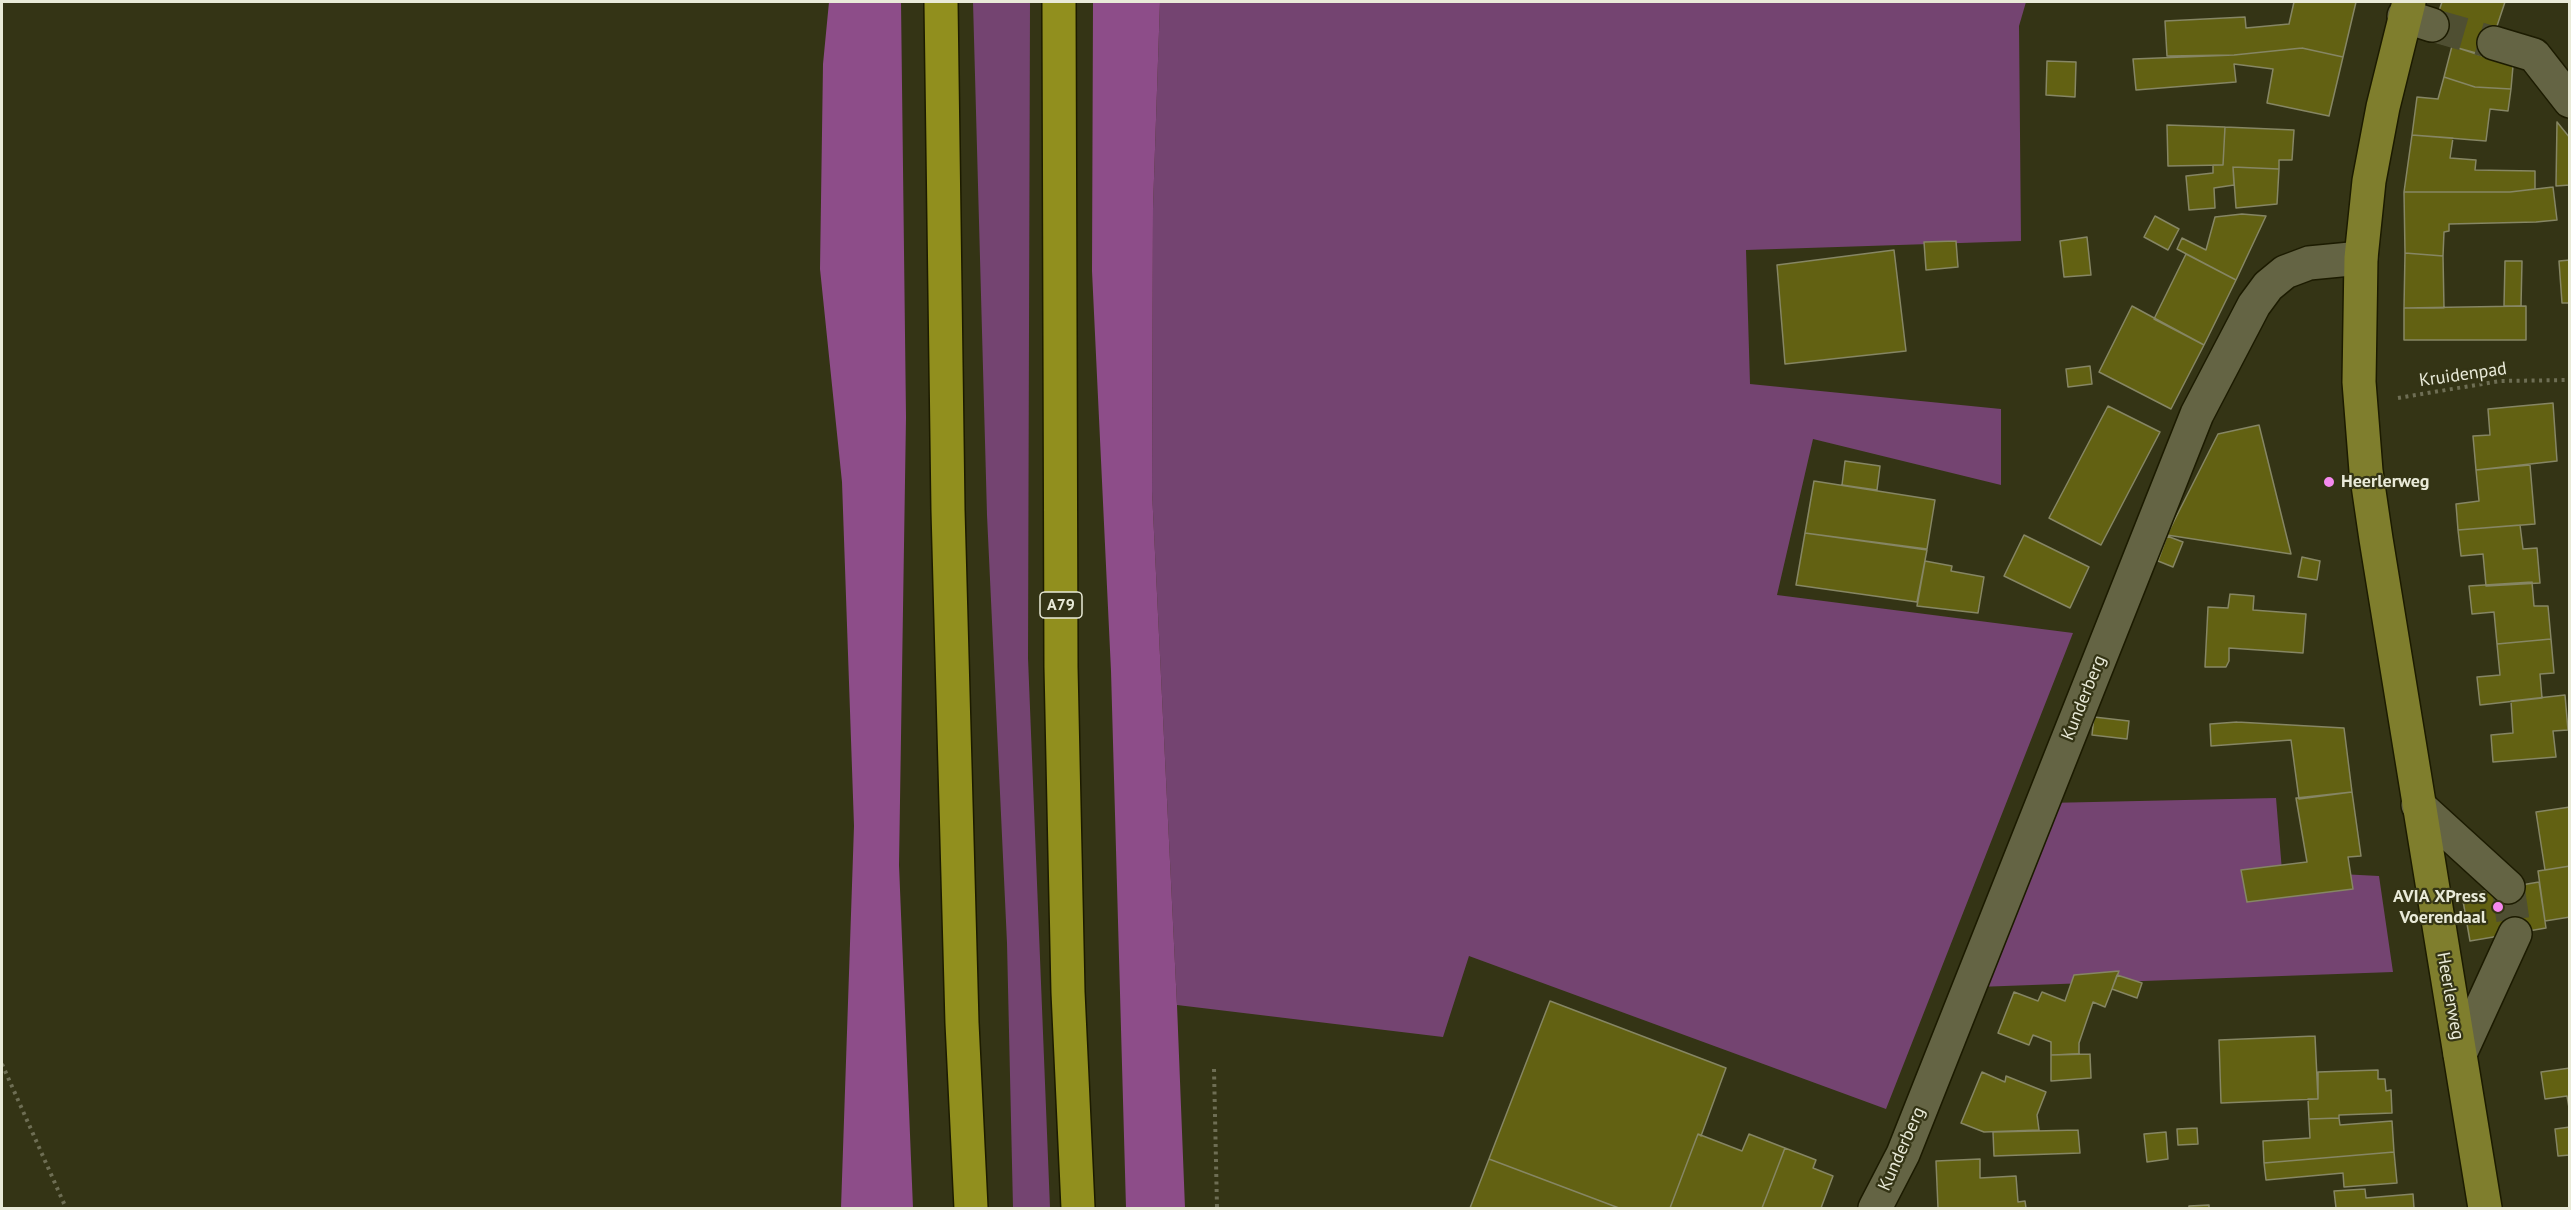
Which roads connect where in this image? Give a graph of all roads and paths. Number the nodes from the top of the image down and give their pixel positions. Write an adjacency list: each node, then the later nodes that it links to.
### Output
1 (941, 2): 16 (highway)
2 (1059, 2): 17 (highway, A79)
3 (2415, 14): 6 (main road, Heerlerweg)
4 (2494, 43): 5 (street)
5 (2570, 101)
6 (2361, 258): 8 (main road, Heerlerweg); 19 (street, Kunderberg)
7 (2570, 380): 8 (path, Kruidenpad)
8 (2361, 404): 9 (main road, Heerlerweg)
9 (2418, 806): 10 (street); 12 (main road, Heerlerweg)
10 (2508, 887)
11 (2515, 934): 12 (street)
12 (2460, 1054): 20 (main road, Heerlerweg)
13 (2, 1064): 15 (path)
14 (1214, 1069): 18 (path)
15 (66, 1209)
16 (971, 1209)
17 (1078, 1209)
18 (1217, 1209)
19 (1875, 1209)
20 (2485, 1209)

